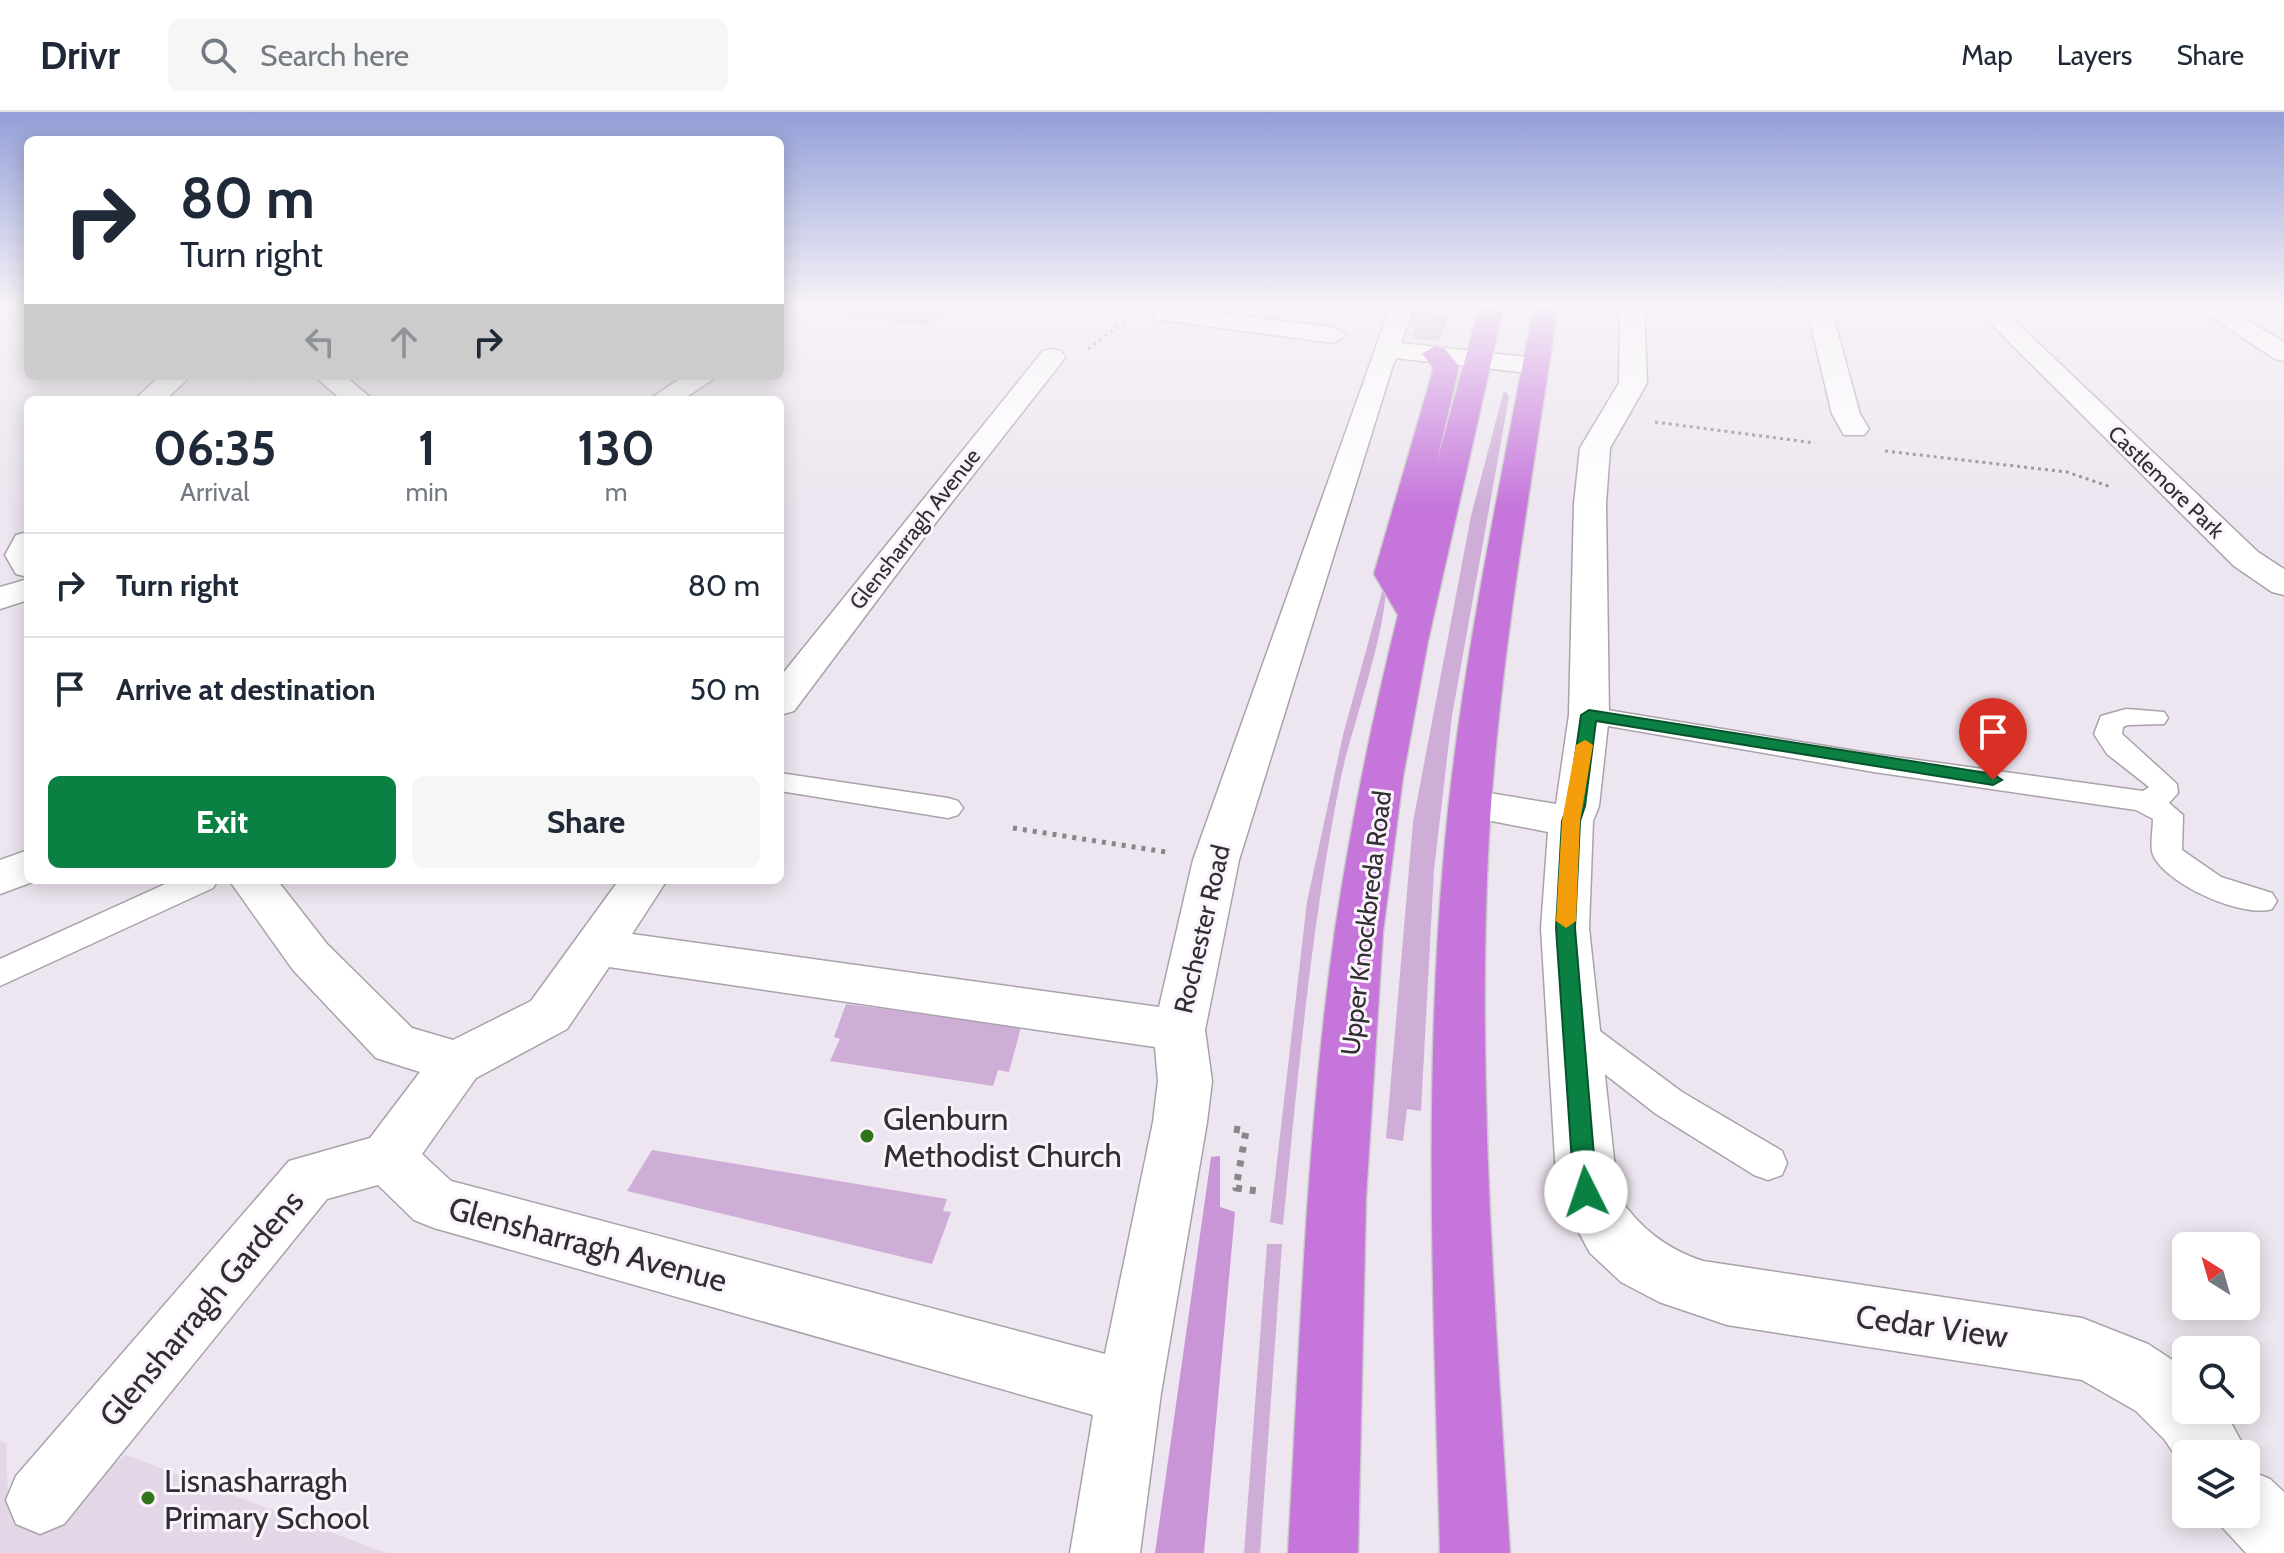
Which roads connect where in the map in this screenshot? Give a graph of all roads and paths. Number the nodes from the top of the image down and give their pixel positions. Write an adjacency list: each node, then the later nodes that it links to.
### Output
1 (1040, 372): 22 (street, Glensharragh Avenue)
2 (1360, 372): 31 (street, Rochester Road)
3 (1455, 372): 51 (highway, Upper Knockbreda Road)
4 (1535, 372): 27 (highway)
5 (1633, 372): 14 (street)
6 (1835, 372): 15 (street)
7 (2053, 372): 19 (street, Castlemore Park)
8 (172, 380): 11 (street)
9 (333, 380): 12 (street)
10 (697, 380): 13 (street)
11 (153, 396)
12 (354, 396)
13 (669, 396)
14 (1616, 413): 16 (path); 23 (street)
15 (1854, 429)
16 (1818, 443)
17 (1877, 451): 18 (path)
18 (2113, 487)
19 (2284, 585)
20 (24, 590): 21 (street)
21 (0, 598)
22 (786, 685)
23 (1589, 715): 26 (lane); 29 (street)
24 (2154, 718): 26 (lane)
25 (784, 783): 28 (lane)
26 (2143, 801): 37 (lane)
27 (1471, 804): 29 (street); 52 (highway)
28 (948, 808)
29 (1571, 821): 41 (street)
30 (1013, 828): 31 (path)
31 (1216, 860): 40 (street, Rochester Road)
32 (24, 868): 33 (street)
33 (0, 878)
34 (193, 884): 39 (lane)
35 (255, 884): 42 (street)
36 (641, 884): 38 (street)
37 (2261, 901)
38 (597, 947): 40 (street); 42 (street)
39 (0, 973)
40 (1179, 1030): 45 (street, Rochester Road)
41 (1573, 1030): 44 (lane); 46 (street, Cedar View)
42 (457, 1063): 43 (street)
43 (388, 1158): 45 (street, Glensharragh Avenue); 47 (street, Glensharragh Gardens)
44 (1768, 1163)
45 (1129, 1393): 50 (street, Rochester Road)
46 (2205, 1440)
47 (40, 1500)
48 (2260, 1517): 49 (street)
49 (2284, 1542)
50 (1105, 1553)
51 (1323, 1553)
52 (1475, 1553)

